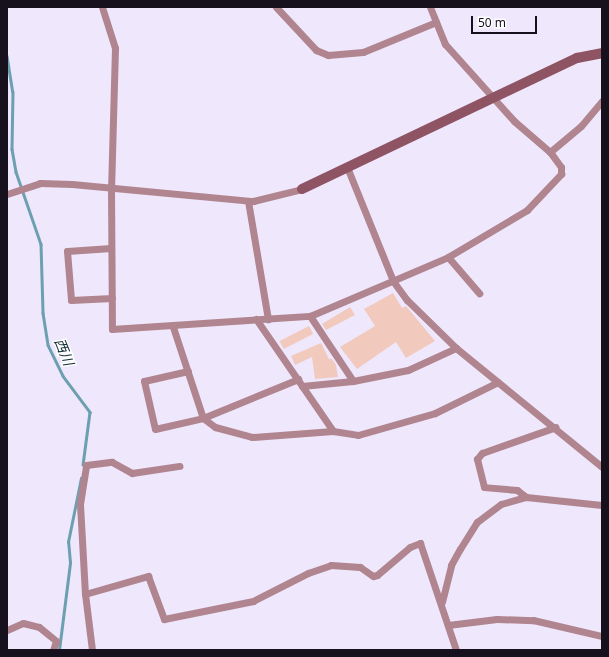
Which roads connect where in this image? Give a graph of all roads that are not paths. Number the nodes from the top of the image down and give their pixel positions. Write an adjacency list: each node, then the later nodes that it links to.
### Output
1 (102, 7): 10 (street)
2 (276, 7): 4 (street)
3 (430, 7): 4 (street)
4 (436, 22): 6 (street)
5 (602, 53): 6 (street)
6 (494, 97): 8 (street); 9 (street)
7 (602, 101): 8 (street)
8 (550, 152): 15 (street)
9 (347, 167): 11 (street); 16 (street)
10 (111, 189): 12 (street); 13 (street); 14 (street)
11 (302, 189): 13 (street)
12 (7, 194)
13 (248, 201): 21 (street)
14 (111, 248): 18 (street); 18 (street)
15 (448, 257): 16 (street); 17 (street)
16 (393, 281): 19 (street); 23 (street)
17 (479, 293)
18 (112, 298): 22 (street)
19 (310, 316): 21 (street); 26 (street)
20 (256, 319): 21 (street); 22 (street); 25 (street)
21 (268, 319)
22 (173, 327): 24 (street)
23 (456, 348): 26 (street); 27 (street)
24 (188, 371): 29 (street); 29 (street)
25 (298, 378): 28 (street); 29 (street)
26 (353, 381): 28 (street)
27 (498, 382): 30 (street); 31 (street)
28 (302, 386): 31 (street)
29 (203, 418): 31 (street)
30 (556, 427): 33 (street); 34 (street)
31 (333, 431)
32 (179, 466): 36 (street)
33 (602, 467)
34 (526, 498): 35 (street); 37 (street)
35 (602, 505)
36 (85, 594): 37 (street); 42 (street)
37 (442, 602): 38 (street)
38 (448, 625): 40 (street); 43 (street)
39 (7, 630): 41 (street)
40 (602, 636)
41 (53, 650)
42 (92, 650)
43 (456, 650)

